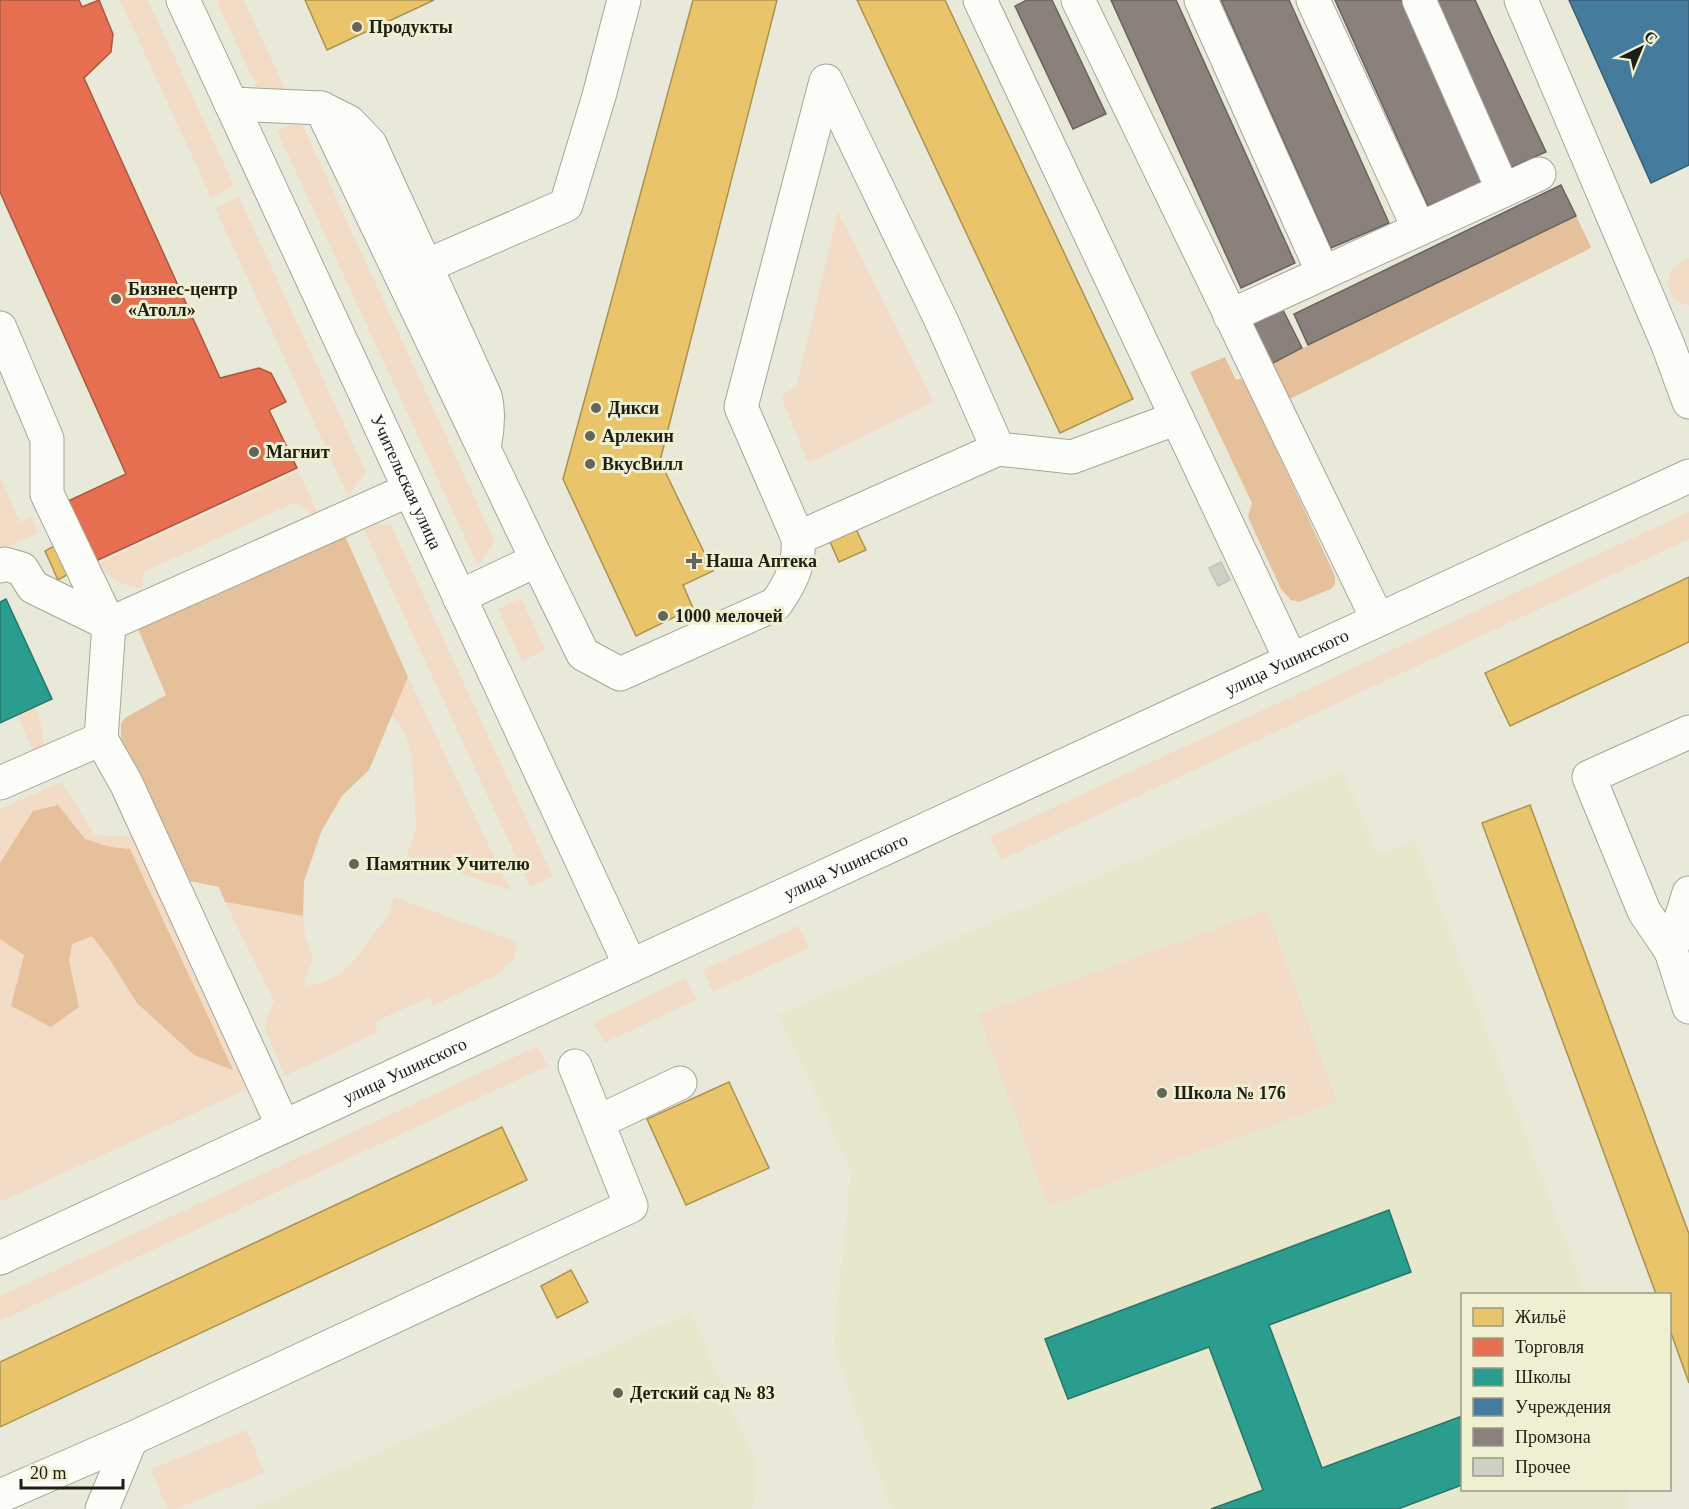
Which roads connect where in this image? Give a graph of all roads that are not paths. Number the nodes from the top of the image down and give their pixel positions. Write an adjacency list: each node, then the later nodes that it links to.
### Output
1 (183, 0): 9 (street, Учительская улица)
2 (624, 0): 13 (street)
3 (980, 0): 18 (street)
4 (1078, 0): 15 (street)
5 (1201, 0): 14 (street)
6 (1313, 0): 12 (street)
7 (1419, 0): 11 (street)
8 (1521, 0): 17 (street)
9 (231, 105): 13 (street); 21 (street, Учительская улица)
10 (1539, 174): 11 (street)
11 (1503, 190): 12 (street)
12 (1419, 229): 14 (street)
13 (414, 271): 23 (street)
14 (1323, 273): 15 (street)
15 (1230, 316): 26 (street)
16 (0, 328): 27 (street)
17 (1689, 402)
18 (1177, 418): 19 (street); 28 (street)
19 (998, 449): 22 (street); 22 (street)
20 (1689, 476): 26 (street, улица Ушинского)
21 (409, 490): 25 (street, Учительская улица); 27 (street)
22 (798, 538): 23 (street)
23 (537, 560): 25 (street)
24 (0, 566): 27 (street)
25 (459, 597): 34 (street, Учительская улица)
26 (1378, 620): 28 (street, улица Ушинского)
27 (109, 624): 30 (street)
28 (1291, 660): 34 (street, улица Ушинского)
29 (1689, 732): 33 (street)
30 (101, 739): 31 (street); 39 (street)
31 (0, 783)
32 (1689, 893): 33 (street)
33 (1671, 951): 35 (street)
34 (630, 965): 39 (street, улица Ушинского)
35 (1689, 1006)
36 (575, 1066): 38 (street)
37 (680, 1083): 38 (street)
38 (598, 1122): 41 (street)
39 (284, 1126): 40 (street, улица Ушинского)
40 (0, 1258)
41 (131, 1439): 42 (street); 43 (street)
42 (0, 1496)
43 (102, 1509)

